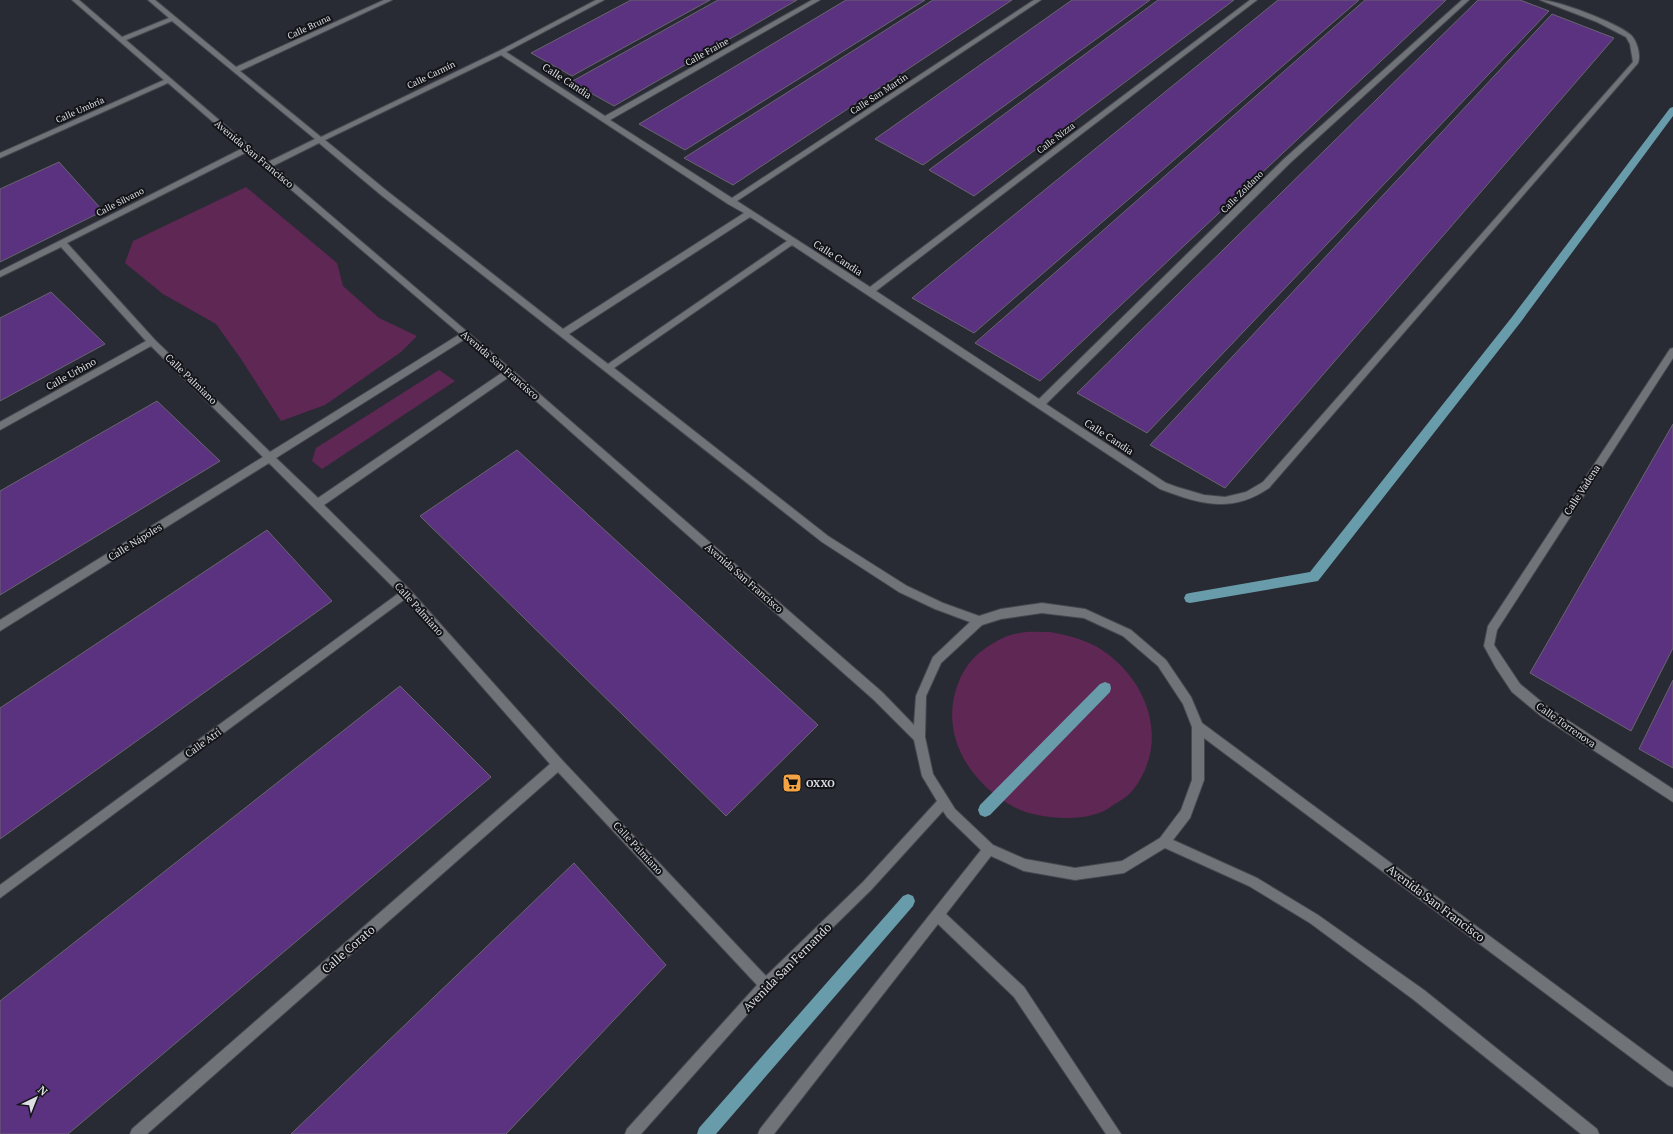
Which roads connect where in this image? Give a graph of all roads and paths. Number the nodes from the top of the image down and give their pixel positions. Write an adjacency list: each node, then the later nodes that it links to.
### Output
1 (75, 0): 11 (street, Avenida San Francisco)
2 (152, 0): 10 (street)
3 (389, 0): 13 (street, Calle Bruna)
4 (601, 0): 12 (street, Calle Carmín)
5 (817, 0): 15 (street, Calle Fraine)
6 (1038, 0): 20 (street, Calle San Martín)
7 (1254, 0): 25 (street, Calle Nizza)
8 (1466, 0): 32 (street, Calle Zoldano)
9 (1543, 0): 32 (street, Calle Candia)
10 (174, 18): 11 (street); 13 (street)
11 (121, 40): 14 (street, Avenida San Francisco)
12 (500, 52): 15 (street, Calle Candia); 16 (street, Calle Carmín)
13 (236, 70): 16 (street)
14 (168, 81): 17 (street, Avenida San Francisco); 18 (street, Calle Umbría)
15 (606, 119): 20 (street, Calle Candia)
16 (320, 139): 19 (street, Calle Carmín); 26 (street)
17 (249, 148): 19 (street, Avenida San Francisco); 23 (street, Calle Silvano)
18 (0, 156)
19 (268, 165): 27 (street, Avenida San Francisco)
20 (731, 202): 21 (street, Calle Candia)
21 (750, 213): 22 (street, Calle Candia); 26 (street)
22 (792, 241): 25 (street, Calle Candia); 30 (street)
23 (62, 243): 24 (street, Calle Silvano); 28 (street, Calle Palmiano)
24 (0, 274)
25 (870, 291): 32 (street, Calle Candia)
26 (564, 333): 30 (street)
27 (465, 335): 31 (street, Avenida San Francisco); 34 (street, Calle Nápoles)
28 (152, 342): 33 (street, Calle Urbino); 34 (street, Calle Palmiano)
29 (1673, 351): 39 (street, Calle Vadena)
30 (608, 368): 37 (street)
31 (509, 372): 35 (street); 41 (street, Avenida San Francisco)
32 (1039, 405)
33 (0, 426)
34 (270, 457): 35 (street, Calle Palmiano); 38 (street, Calle Nápoles)
35 (317, 504): 36 (street, Calle Palmiano)
36 (406, 594): 42 (street, Calle Palmiano); 47 (street, Calle Atri)
37 (979, 621): 40 (street); 41 (street)
38 (0, 626)
39 (1492, 629): 43 (street, Calle Torrenova)
40 (1198, 727): 45 (street); 50 (street, Avenida San Francisco)
41 (918, 737): 44 (street)
42 (558, 764): 49 (street, Calle Palmiano); 51 (street, Calle Corato)
43 (1673, 796)
44 (944, 802): 46 (street); 49 (street, Avenida San Fernando)
45 (1164, 842): 46 (street); 55 (street)
46 (989, 850): 48 (street)
47 (0, 892)
48 (937, 914): 53 (street); 54 (street)
49 (766, 985): 52 (street, Avenida San Fernando)
50 (1673, 1080)
51 (137, 1134)
52 (632, 1134)
53 (766, 1134)
54 (1114, 1134)
55 (1592, 1134)

